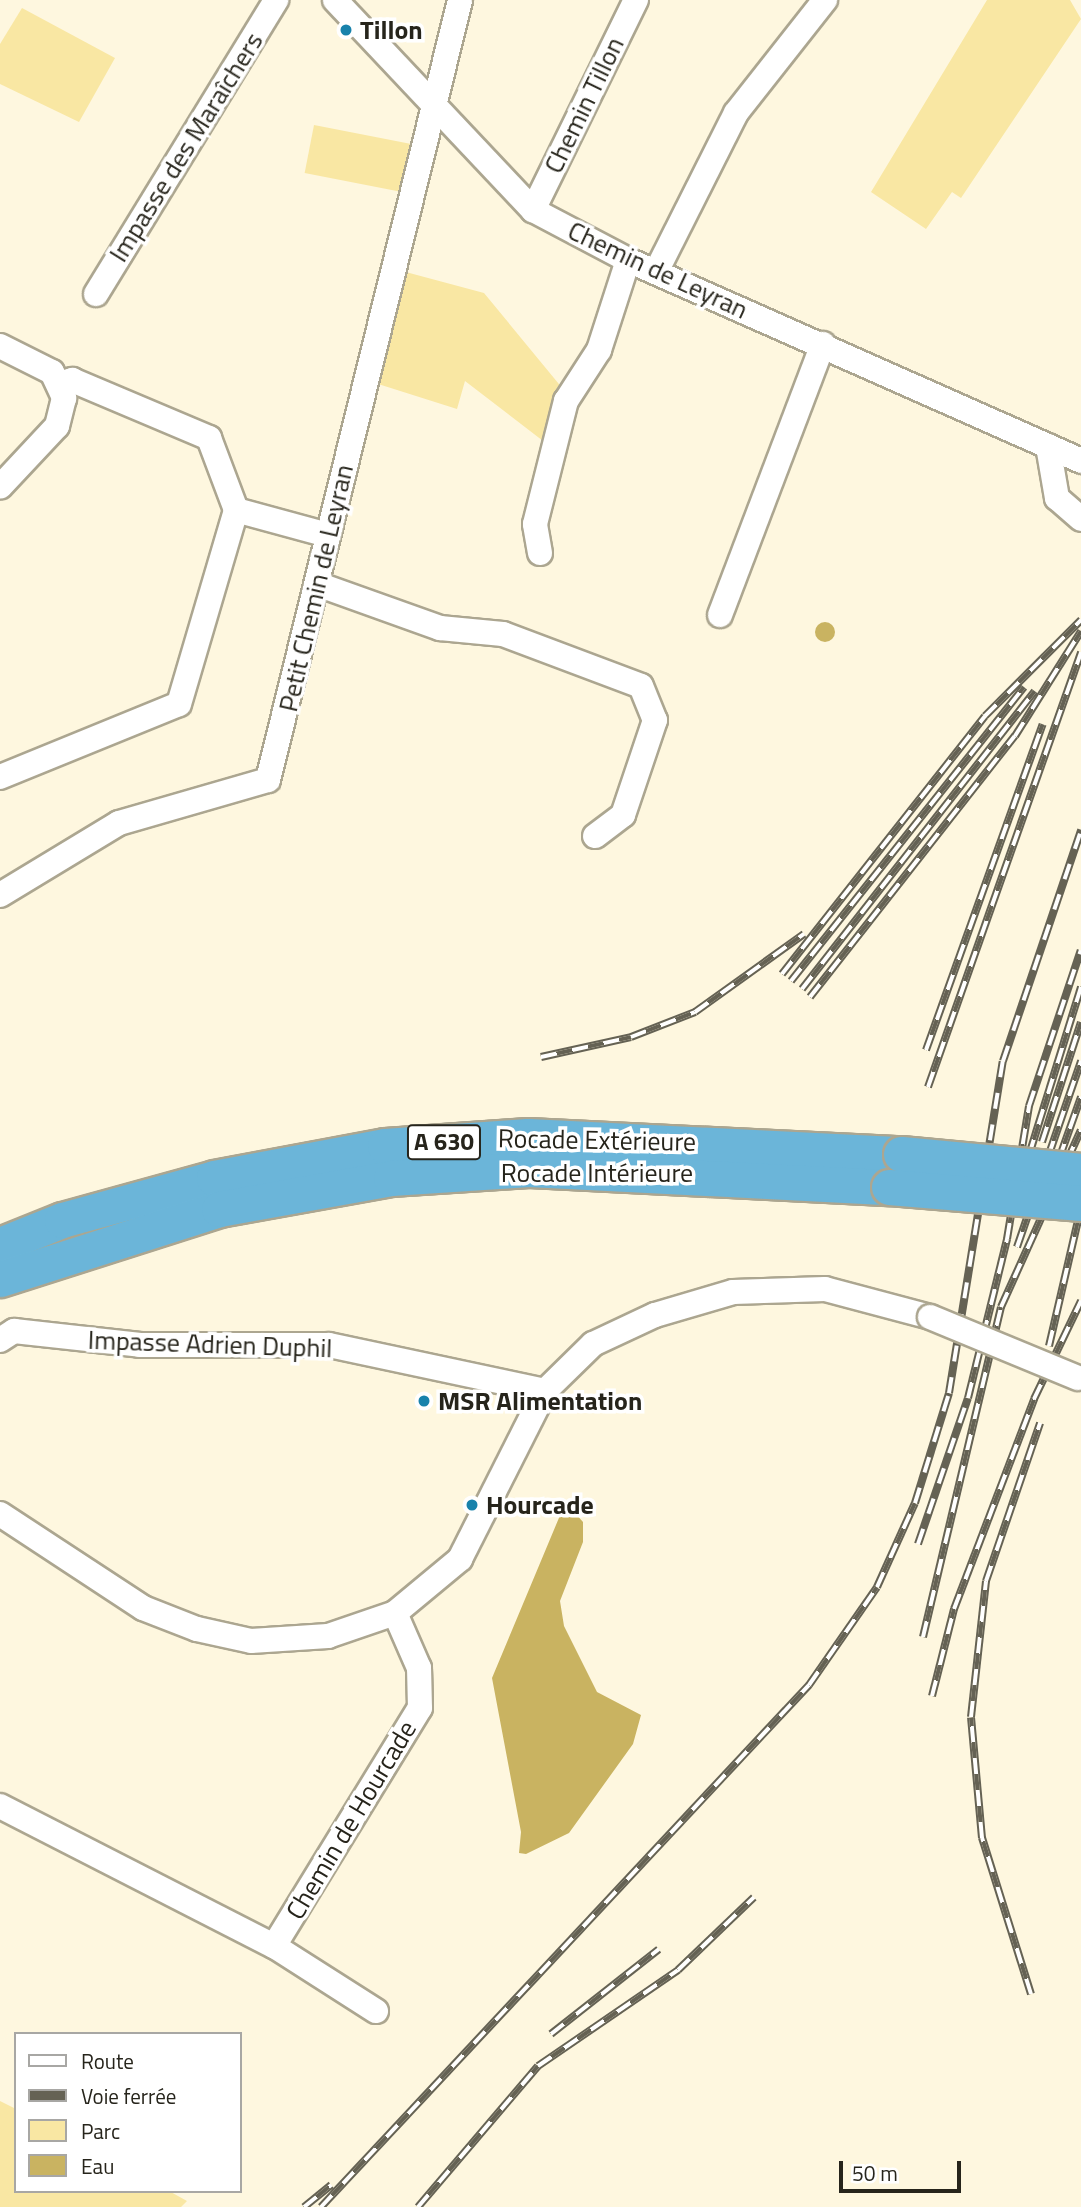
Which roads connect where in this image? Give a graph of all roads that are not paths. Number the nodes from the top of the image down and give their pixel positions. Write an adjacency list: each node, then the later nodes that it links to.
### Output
1 (276, 0): 10 (street, Impasse des Maraîchers)
2 (335, 0): 6 (street, Chemin de Leyran)
3 (460, 0): 6 (street, Petit Chemin de Leyran)
4 (636, 0): 7 (street, Chemin Tillon)
5 (825, 0): 9 (street)
6 (433, 111): 7 (street, Chemin de Leyran); 19 (street, Petit Chemin de Leyran)
7 (533, 210): 8 (street, Chemin de Leyran)
8 (628, 260): 9 (street, Chemin de Leyran); 20 (street)
9 (656, 272): 11 (street, Chemin de Leyran)
10 (96, 294)
11 (823, 344): 14 (street, Chemin de Leyran); 22 (street)
12 (0, 346): 13 (street)
13 (59, 384): 16 (street); 17 (street)
14 (1048, 446): 15 (street, Chemin de Leyran); 18 (street)
15 (1081, 461)
16 (0, 487)
17 (236, 510): 19 (street); 23 (street)
18 (1081, 519)
19 (328, 535): 21 (street, Petit Chemin de Leyran)
20 (540, 554)
21 (317, 584): 24 (street); 25 (street, Petit Chemin de Leyran)
22 (720, 615)
23 (0, 777)
24 (595, 836)
25 (0, 895)
26 (1081, 1171): 28 (highway, Rocade Extérieure / A 630, bridge)
27 (1081, 1203): 29 (highway, Rocade Intérieure / A 630, bridge)
28 (0, 1245)
29 (0, 1279)
30 (0, 1340): 32 (street, Impasse Adrien Duphil)
31 (1080, 1379): 32 (street, bridge)
32 (545, 1391): 34 (street)
33 (0, 1514): 34 (street)
34 (395, 1613): 36 (street, Chemin de Hourcade)
35 (0, 1807): 36 (street, Chemin de Hourcade)
36 (274, 1946): 37 (street, Chemin de Hourcade)
37 (376, 2011)

